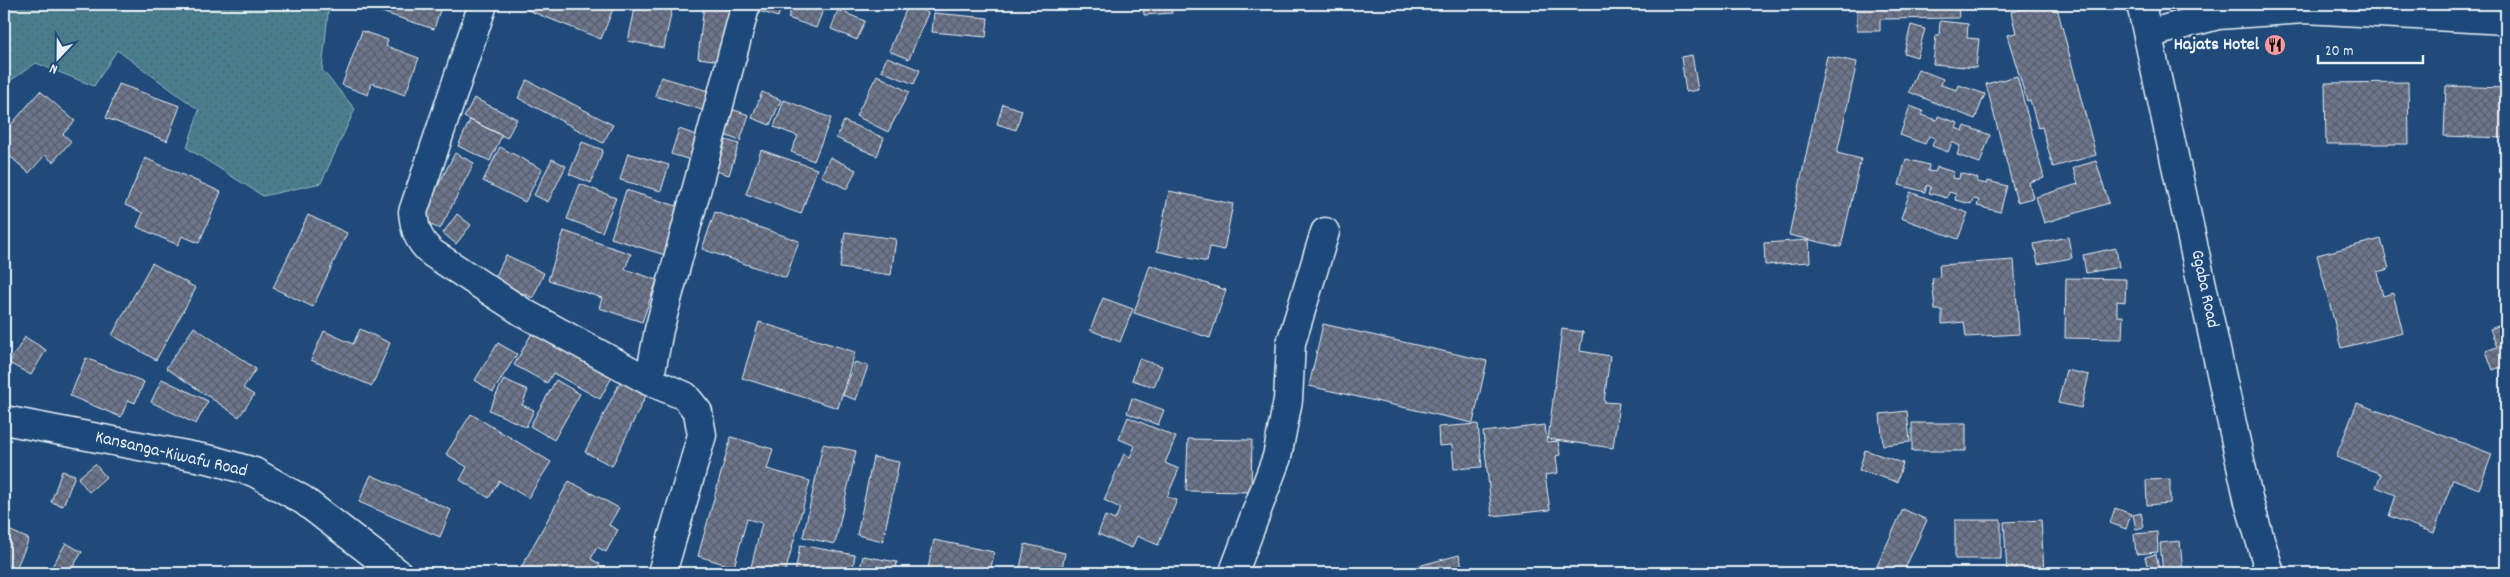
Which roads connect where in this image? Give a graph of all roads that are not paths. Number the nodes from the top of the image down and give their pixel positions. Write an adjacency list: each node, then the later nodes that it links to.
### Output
1 (483, 4): 7 (street)
2 (746, 4): 7 (street)
3 (2141, 4): 5 (street, Ggaba Road)
4 (2506, 20): 5 (street)
5 (2148, 34): 12 (street, Ggaba Road)
6 (1325, 232): 11 (street)
7 (649, 380): 10 (street)
8 (4, 420): 9 (street, Kansanga-Kiwafu Road)
9 (398, 573)
10 (662, 573)
11 (1236, 573)
12 (2270, 573)

